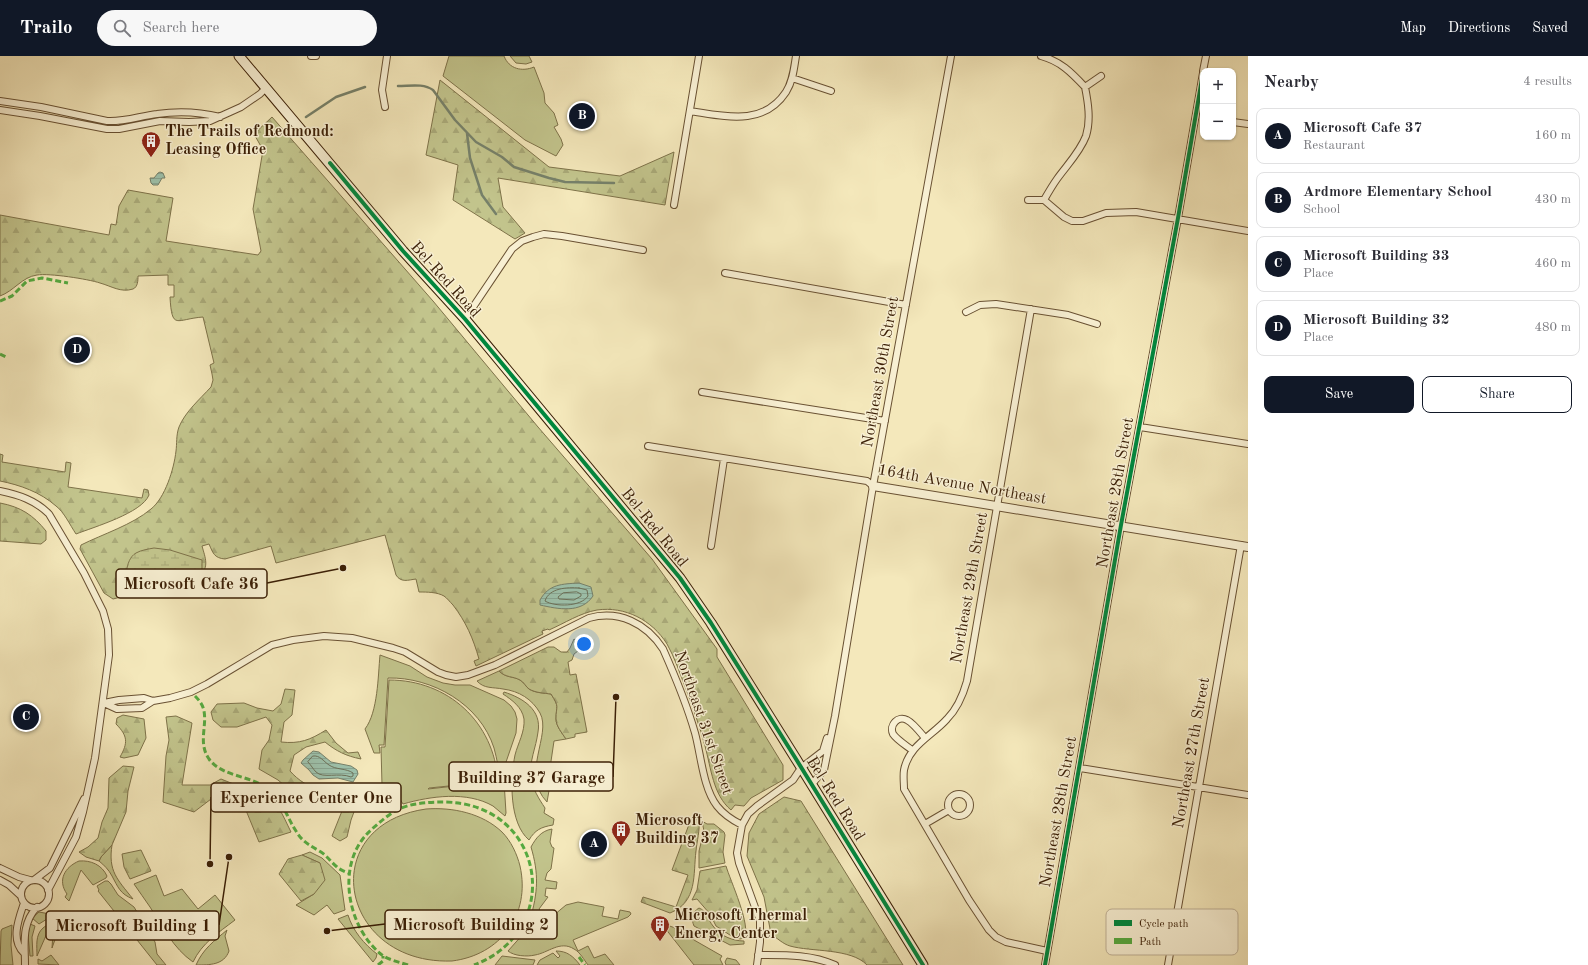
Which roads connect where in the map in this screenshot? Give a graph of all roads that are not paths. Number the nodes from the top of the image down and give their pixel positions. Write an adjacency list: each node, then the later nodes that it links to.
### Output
1 (239, 56): 14 (main road, Bel-Red Road)
2 (311, 56): 3 (street)
3 (316, 56)
4 (387, 56): 19 (street)
5 (699, 56): 21 (street)
6 (796, 56): 12 (street)
7 (951, 56): 39 (street, Northeast 30th Street)
8 (1040, 56): 13 (street)
9 (1206, 56): 10 (street, Northeast 28th Street)
10 (1204, 68)
11 (1101, 76): 13 (street)
12 (792, 78): 15 (street); 21 (street)
13 (1085, 87): 33 (street)
14 (266, 88): 25 (street); 42 (main road, Bel-Red Road)
15 (831, 90)
16 (1200, 91): 24 (street, Northeast 28th Street)
17 (0, 101): 18 (street)
18 (41, 107): 23 (street); 27 (street)
19 (385, 107)
20 (0, 110): 23 (street)
21 (690, 111): 34 (street)
22 (157, 114): 25 (street); 27 (street); 28 (street)
23 (40, 116): 31 (street)
24 (1196, 116): 26 (street); 35 (street, Northeast 28th Street)
25 (220, 117): 28 (street)
26 (1200, 117)
27 (118, 121): 31 (street)
28 (160, 121): 31 (street)
29 (1236, 122): 30 (street)
30 (1248, 124)
31 (118, 129)
32 (1028, 200): 33 (street)
33 (1044, 200): 35 (street)
34 (674, 205)
35 (1178, 218): 36 (street); 46 (street, Northeast 28th Street)
36 (1248, 231)
37 (643, 250): 42 (street)
38 (725, 272): 39 (street)
39 (906, 305): 45 (street, Northeast 30th Street)
40 (1031, 309): 41 (street); 43 (street); 52 (street, Northeast 29th Street)
41 (966, 312)
42 (464, 318): 61 (main road, Bel-Red Road)
43 (1097, 324)
44 (702, 392): 45 (street)
45 (885, 420): 50 (street, Northeast 30th Street)
46 (1140, 427): 47 (street); 53 (street, Northeast 28th Street)
47 (1248, 444)
48 (648, 446): 49 (street, 164th Avenue Northeast)
49 (724, 459): 50 (street, 164th Avenue Northeast); 54 (street)
50 (873, 486): 52 (street, 164th Avenue Northeast); 58 (street, Northeast 30th Street)
51 (0, 491): 57 (street)
52 (997, 506): 53 (street, 164th Avenue Northeast); 59 (street, Northeast 29th Street)
53 (1122, 525): 55 (street, 164th Avenue Northeast); 62 (street, Northeast 28th Street)
54 (711, 546)
55 (1244, 546): 64 (street, Northeast 27th Street)
56 (153, 701): 57 (street, Northeast 31st Street); 57 (street, Northeast 31st Street); 68 (street, Northeast 31st Street)
57 (104, 703): 65 (street)
58 (834, 716): 61 (street, Northeast 30th Street); 63 (street, Northeast 30th Street)
59 (925, 738): 60 (street, Northeast 29th Street); 60 (street)
60 (912, 750): 69 (street, Northeast 29th Street)
61 (801, 768): 63 (main road, Bel-Red Road); 68 (street, Northeast 30th Street)
62 (1080, 768): 64 (street); 78 (street, Northeast 28th Street)
63 (812, 784): 85 (main road, Bel-Red Road)
64 (1199, 787): 66 (street); 77 (street, Northeast 27th Street)
65 (88, 792): 72 (street); 73 (street)
66 (1248, 795)
67 (949, 810): 69 (street)
68 (742, 824): 80 (street)
69 (925, 824): 78 (street)
70 (0, 868): 72 (street)
71 (0, 880): 74 (street)
72 (32, 880): 73 (street); 74 (street)
73 (48, 890): 76 (street)
74 (21, 896): 75 (street)
75 (24, 903): 76 (street); 79 (street)
76 (37, 908): 79 (street)
77 (1178, 909)
78 (1047, 951): 86 (street, Northeast 28th Street)
79 (24, 952): 82 (street)
80 (758, 955): 83 (street); 84 (street)
81 (1170, 955): 87 (street, Northeast 27th Street)
82 (26, 965)
83 (757, 965)
84 (835, 965)
85 (923, 965)
86 (1044, 965)
87 (1168, 965)

